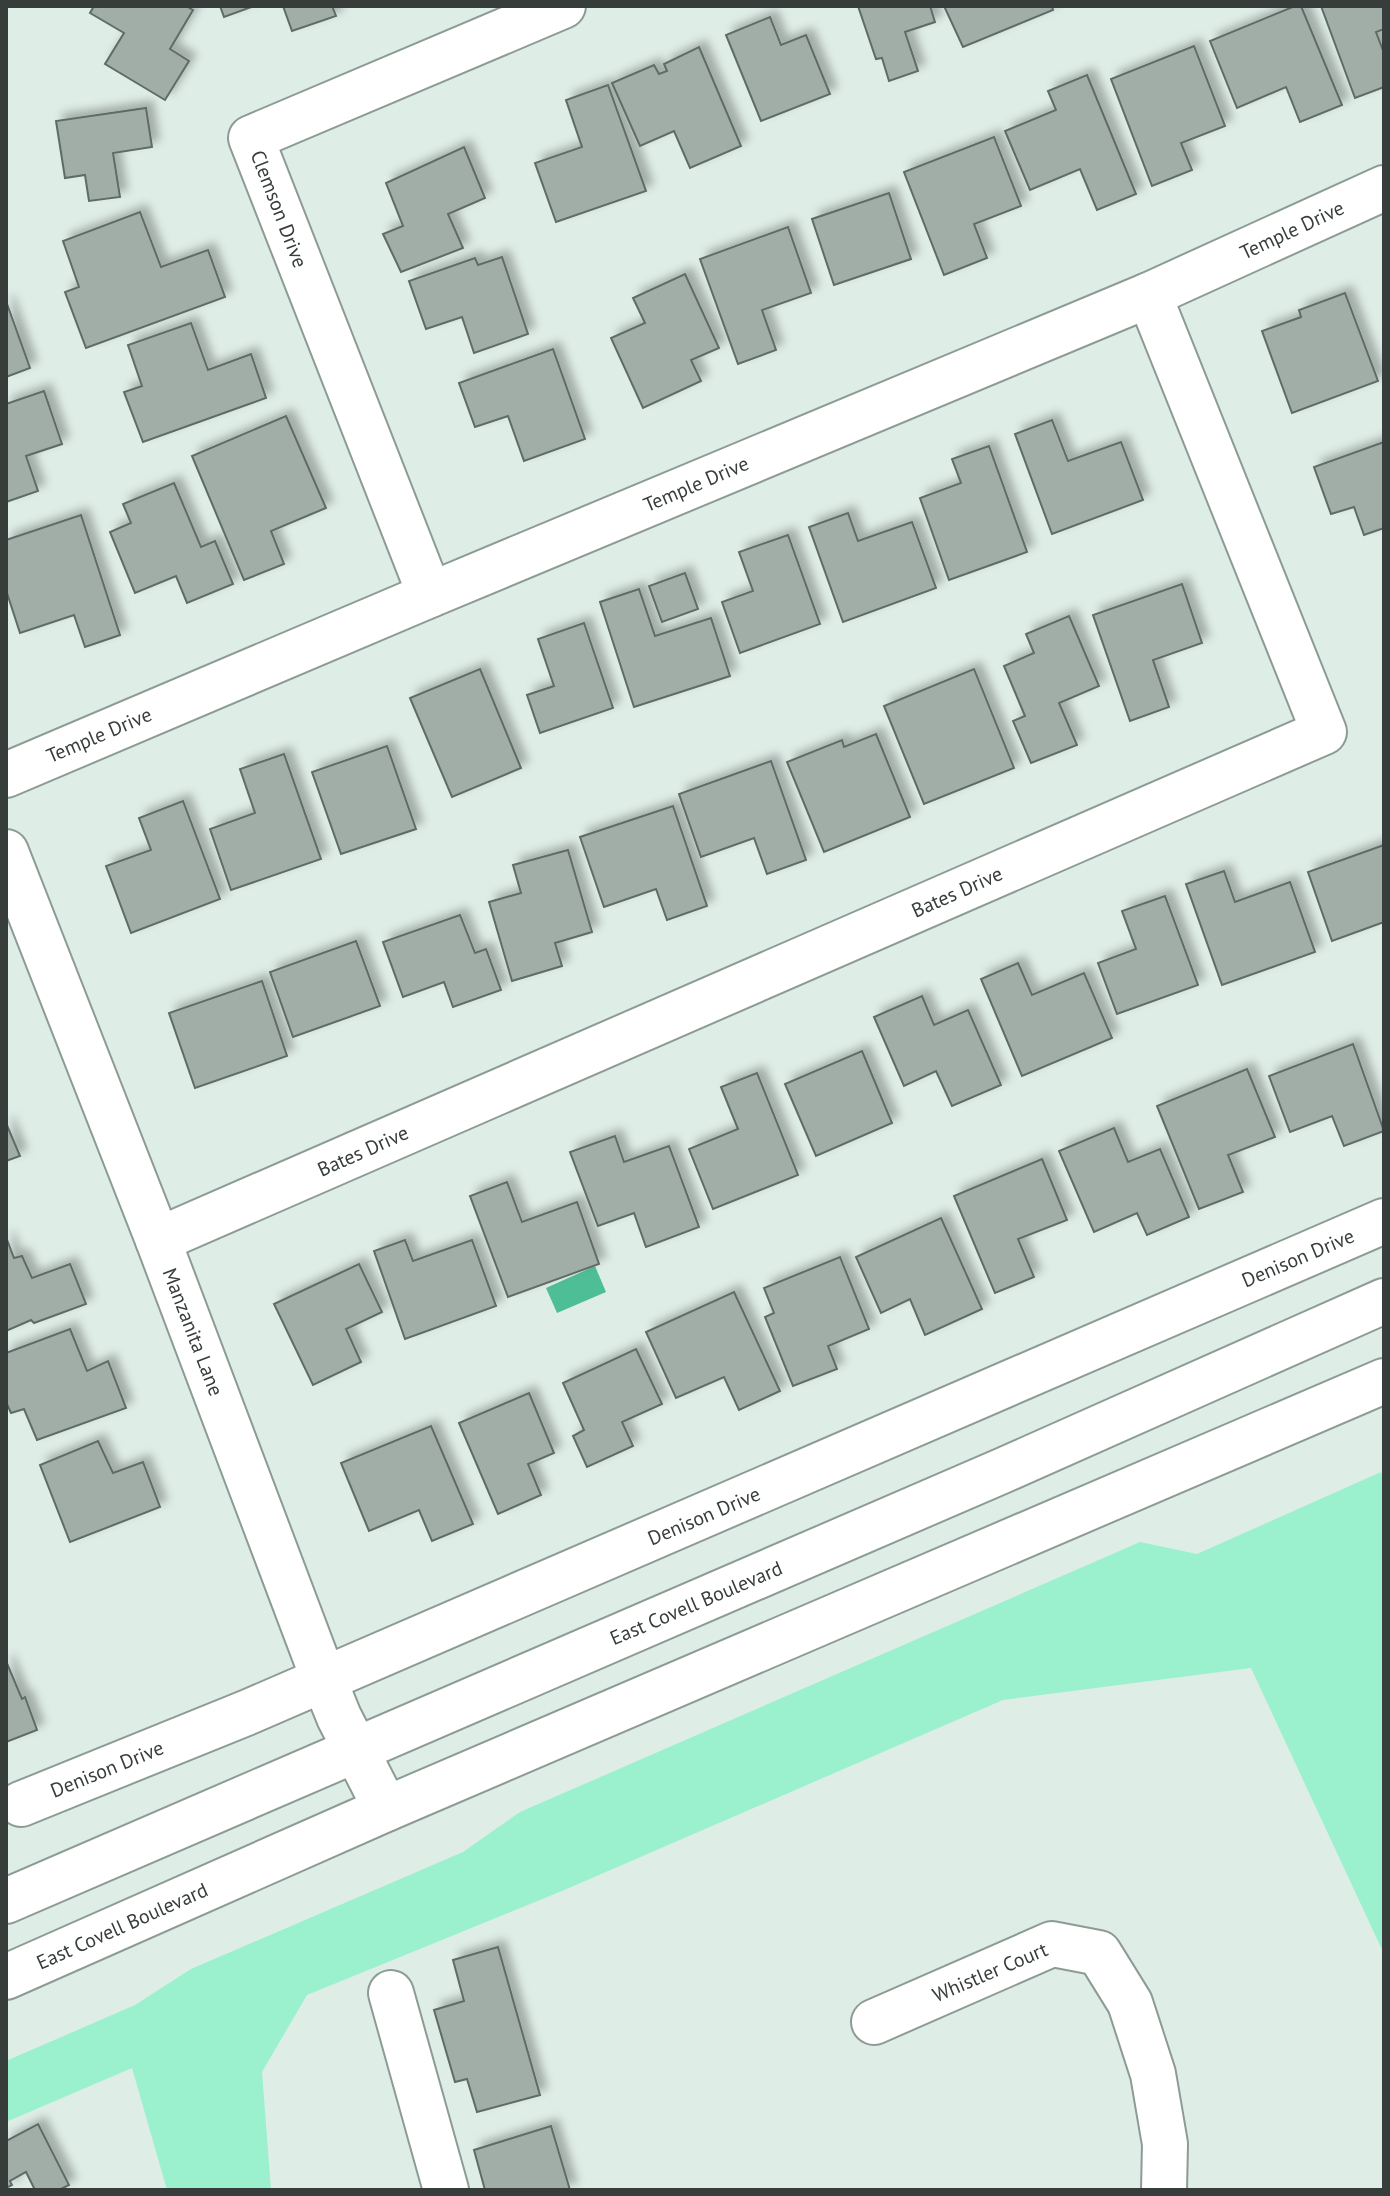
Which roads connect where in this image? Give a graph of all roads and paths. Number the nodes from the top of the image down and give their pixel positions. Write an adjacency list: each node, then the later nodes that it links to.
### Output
1 (563, 6): 4 (street, Clemson Drive)
2 (1384, 188): 3 (street, Temple Drive)
3 (1149, 295): 4 (street, Temple Drive); 8 (street, Bates Drive)
4 (430, 595): 5 (street, Temple Drive)
5 (6, 775)
6 (6, 852): 8 (street, Manzanita Lane)
7 (1384, 1221): 11 (street, Denison Drive)
8 (158, 1240): 11 (street, Manzanita Lane)
9 (1384, 1301): 12 (street, East Covell Boulevard)
10 (1384, 1381): 14 (street, East Covell Boulevard)
11 (324, 1680): 12 (street, Manzanita Lane); 13 (street, Denison Drive)
12 (355, 1750): 14 (street, Manzanita Lane); 15 (street, East Covell Boulevard)
13 (21, 1804)
14 (386, 1809): 16 (street, East Covell Boulevard)
15 (6, 1901)
16 (6, 1977)
17 (391, 1993): 19 (street)
18 (874, 2022): 20 (street, Whistler Court)
19 (446, 2190)
20 (1164, 2190)

